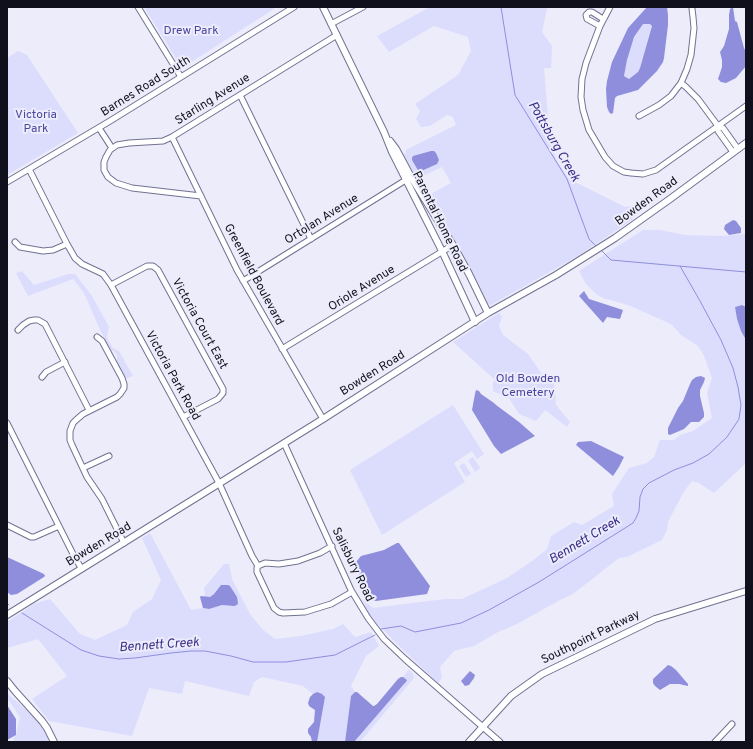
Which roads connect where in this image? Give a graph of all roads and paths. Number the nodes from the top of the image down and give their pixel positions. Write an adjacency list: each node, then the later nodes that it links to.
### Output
1 (138, 7): 11 (street)
2 (294, 7): 11 (street, Barnes Road South)
3 (323, 7): 8 (main road, Parental Home Road)
4 (363, 7): 8 (street)
5 (610, 7): 7 (street)
6 (692, 9): 12 (street)
7 (603, 19): 9 (street); 9 (street)
8 (331, 24): 10 (main road, Parental Home Road)
9 (600, 26): 16 (street)
10 (337, 35): 13 (street, Starling Avenue); 23 (main road, Parental Home Road)
11 (181, 77): 17 (street, Barnes Road South)
12 (681, 83): 15 (street); 16 (street)
13 (240, 95): 18 (street, Starling Avenue); 27 (street)
14 (746, 106): 16 (street)
15 (639, 116)
16 (718, 126): 21 (street)
17 (99, 128): 20 (street); 22 (street, Barnes Road South)
18 (172, 137): 20 (street, Starling Avenue); 26 (street, Greenfield Boulevard)
19 (746, 143): 21 (main road, Bowden Road)
20 (112, 148): 26 (street)
21 (735, 150): 34 (main road, Bowden Road)
22 (29, 169): 24 (street, Barnes Road South); 29 (street, Victoria Park Road)
23 (409, 178): 25 (main road, Parental Home Road); 27 (street, Ortolan Avenue)
24 (7, 182)
25 (417, 193): 30 (main road, Parental Home Road); 31 (main road, Parental Home Road)
26 (201, 196): 32 (street, Greenfield Boulevard)
27 (311, 239): 32 (street, Ortolan Avenue)
28 (15, 242): 29 (street)
29 (67, 244): 33 (street, Victoria Park Road)
30 (453, 245): 31 (street, Oriole Avenue); 34 (main road, Parental Home Road)
31 (442, 251): 35 (main road, Parental Home Road); 38 (street, Oriole Avenue)
32 (243, 281): 38 (street, Greenfield Boulevard)
33 (111, 285): 42 (street, Victoria Park Road); 42 (street, Victoria Court East)
34 (488, 313): 35 (main road, Bowden Road)
35 (475, 322): 43 (main road, Bowden Road)
36 (18, 330): 39 (street)
37 (97, 337): 41 (street)
38 (282, 349): 43 (street, Greenfield Boulevard)
39 (65, 362): 40 (street); 41 (street)
40 (42, 377)
41 (89, 410): 47 (street)
42 (183, 417): 48 (street, Victoria Park Road)
43 (323, 419): 45 (main road, Bowden Road)
44 (7, 423): 50 (street)
45 (284, 443): 48 (main road, Bowden Road); 52 (street, Salisbury Road)
46 (109, 456): 47 (street)
47 (83, 468): 51 (street)
48 (219, 483): 51 (main road, Bowden Road); 53 (street, Victoria Park Road)
49 (7, 525): 50 (street)
50 (59, 526): 54 (street)
51 (124, 543): 54 (main road, Bowden Road)
52 (332, 546): 53 (street); 56 (street, Salisbury Road)
53 (258, 566): 56 (street, Victoria Park Road)
54 (81, 568): 57 (main road, Bowden Road)
55 (746, 591): 60 (main road, Southpoint Parkway)
56 (352, 592): 60 (street, Salisbury Road)
57 (7, 615)
58 (7, 681): 61 (main road)
59 (732, 724): 64 (street)
60 (483, 726): 62 (main road, Southpoint Parkway); 63 (street, Salisbury Road)
61 (54, 742)
62 (469, 742)
63 (500, 742)
64 (715, 742)

